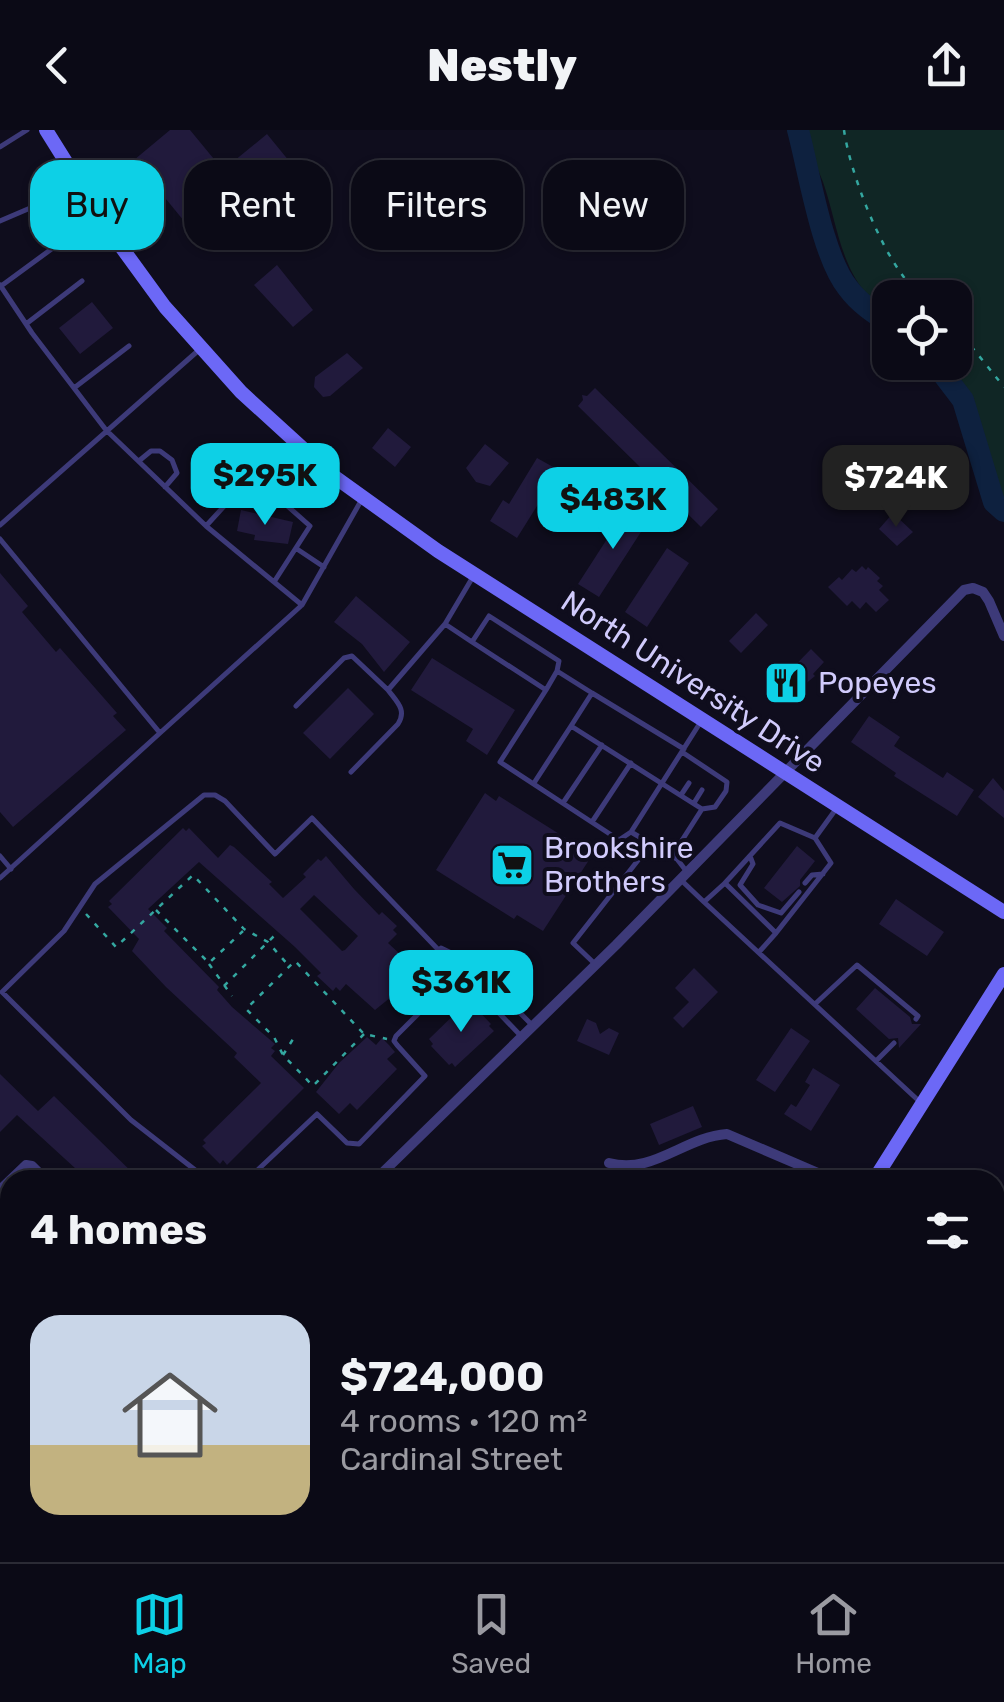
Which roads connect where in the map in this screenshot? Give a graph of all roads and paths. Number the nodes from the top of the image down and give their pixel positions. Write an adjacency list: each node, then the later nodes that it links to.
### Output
1 (28, 130): 4 (lane)
2 (46, 130): 5 (main road, North University Drive)
3 (844, 130): 10 (path)
4 (0, 147)
5 (65, 160)
6 (30, 208): 7 (lane)
7 (0, 221)
8 (49, 250): 12 (lane)
9 (123, 250): 16 (main road, North University Drive)
10 (906, 280)
11 (82, 281): 13 (lane)
12 (0, 285): 13 (lane)
13 (26, 324): 18 (lane)
14 (129, 346): 18 (lane)
15 (972, 347): 17 (path)
16 (200, 350): 19 (lane); 22 (main road, North University Drive)
17 (1004, 387)
18 (74, 388): 19 (lane)
19 (106, 430): 20 (lane); 23 (lane)
20 (140, 461): 21 (lane); 21 (lane)
21 (165, 487): 24 (lane)
22 (362, 498): 27 (lane); 28 (main road, North University Drive)
23 (0, 525)
24 (206, 526): 26 (lane); 29 (lane)
25 (0, 539): 41 (lane)
26 (297, 549): 27 (lane); 29 (lane)
27 (324, 566): 30 (lane)
28 (474, 575): 31 (lane); 39 (main road, North University Drive)
29 (274, 582): 30 (lane)
30 (302, 605): 41 (lane)
31 (444, 624): 33 (lane); 35 (lane)
32 (1004, 636): 46 (street)
33 (472, 642): 34 (lane); 36 (lane)
34 (557, 671): 36 (lane); 37 (lane)
35 (388, 690): 38 (lane); 45 (lane)
36 (546, 690): 49 (lane)
37 (592, 693): 40 (lane); 43 (lane)
38 (296, 706)
39 (702, 721): 43 (lane); 46 (main road, North University Drive)
40 (571, 726): 42 (lane); 49 (lane)
41 (160, 733): 63 (lane)
42 (602, 745): 44 (lane); 52 (lane)
43 (683, 751): 47 (lane); 55 (lane)
44 (631, 763): 47 (lane); 56 (lane)
45 (351, 772)
46 (783, 773): 54 (main road, North University Drive); 65 (street)
47 (662, 782): 51 (lane); 57 (lane)
48 (690, 783): 51 (lane)
49 (534, 784): 52 (lane)
50 (702, 790): 53 (lane)
51 (682, 795): 53 (lane)
52 (563, 803): 56 (lane)
53 (694, 803): 55 (lane)
54 (838, 807): 58 (lane); 73 (main road, North University Drive)
55 (702, 809): 61 (lane)
56 (592, 822): 57 (lane)
57 (631, 832): 59 (lane)
58 (815, 838): 62 (lane); 64 (lane)
59 (650, 844): 61 (lane); 82 (lane)
60 (0, 856): 63 (lane)
61 (672, 856): 65 (lane)
62 (750, 856): 67 (lane); 69 (lane)
63 (10, 869): 66 (lane)
64 (822, 874): 68 (lane); 75 (lane)
65 (684, 875): 70 (lane); 82 (street)
66 (0, 878)
67 (725, 883): 70 (lane); 75 (lane)
68 (806, 883)
69 (799, 892)
70 (704, 902): 79 (lane)
71 (155, 910): 72 (path); 74 (path); 81 (path)
72 (84, 912)
73 (1004, 912)
74 (244, 929): 77 (path); 81 (path)
75 (776, 933): 79 (lane)
76 (274, 936): 77 (path)
77 (268, 942): 83 (path); 86 (path)
78 (439, 947): 80 (lane); 84 (lane); 87 (lane)
79 (759, 952): 89 (lane)
80 (470, 962): 84 (lane); 91 (lane)
81 (209, 963): 86 (path)
82 (596, 965): 91 (street)
83 (289, 966): 92 (path); 97 (path)
84 (460, 972): 94 (lane); 95 (lane)
85 (1004, 974): 99 (main road)
86 (224, 986): 88 (path)
87 (1, 993): 101 (lane)
88 (232, 996)
89 (815, 1004): 90 (lane); 98 (lane)
90 (916, 1019)
91 (533, 1026): 94 (street)
92 (364, 1034): 95 (path); 97 (path)
93 (295, 1036): 97 (path)
94 (522, 1037): 103 (street)
95 (394, 1041): 102 (lane)
96 (894, 1043): 98 (lane)
97 (282, 1055)
98 (876, 1061): 99 (lane)
99 (922, 1103): 105 (main road)
100 (609, 1163): 104 (street)
101 (195, 1170)
102 (258, 1170)
103 (385, 1170)
104 (813, 1170)
105 (880, 1170)

